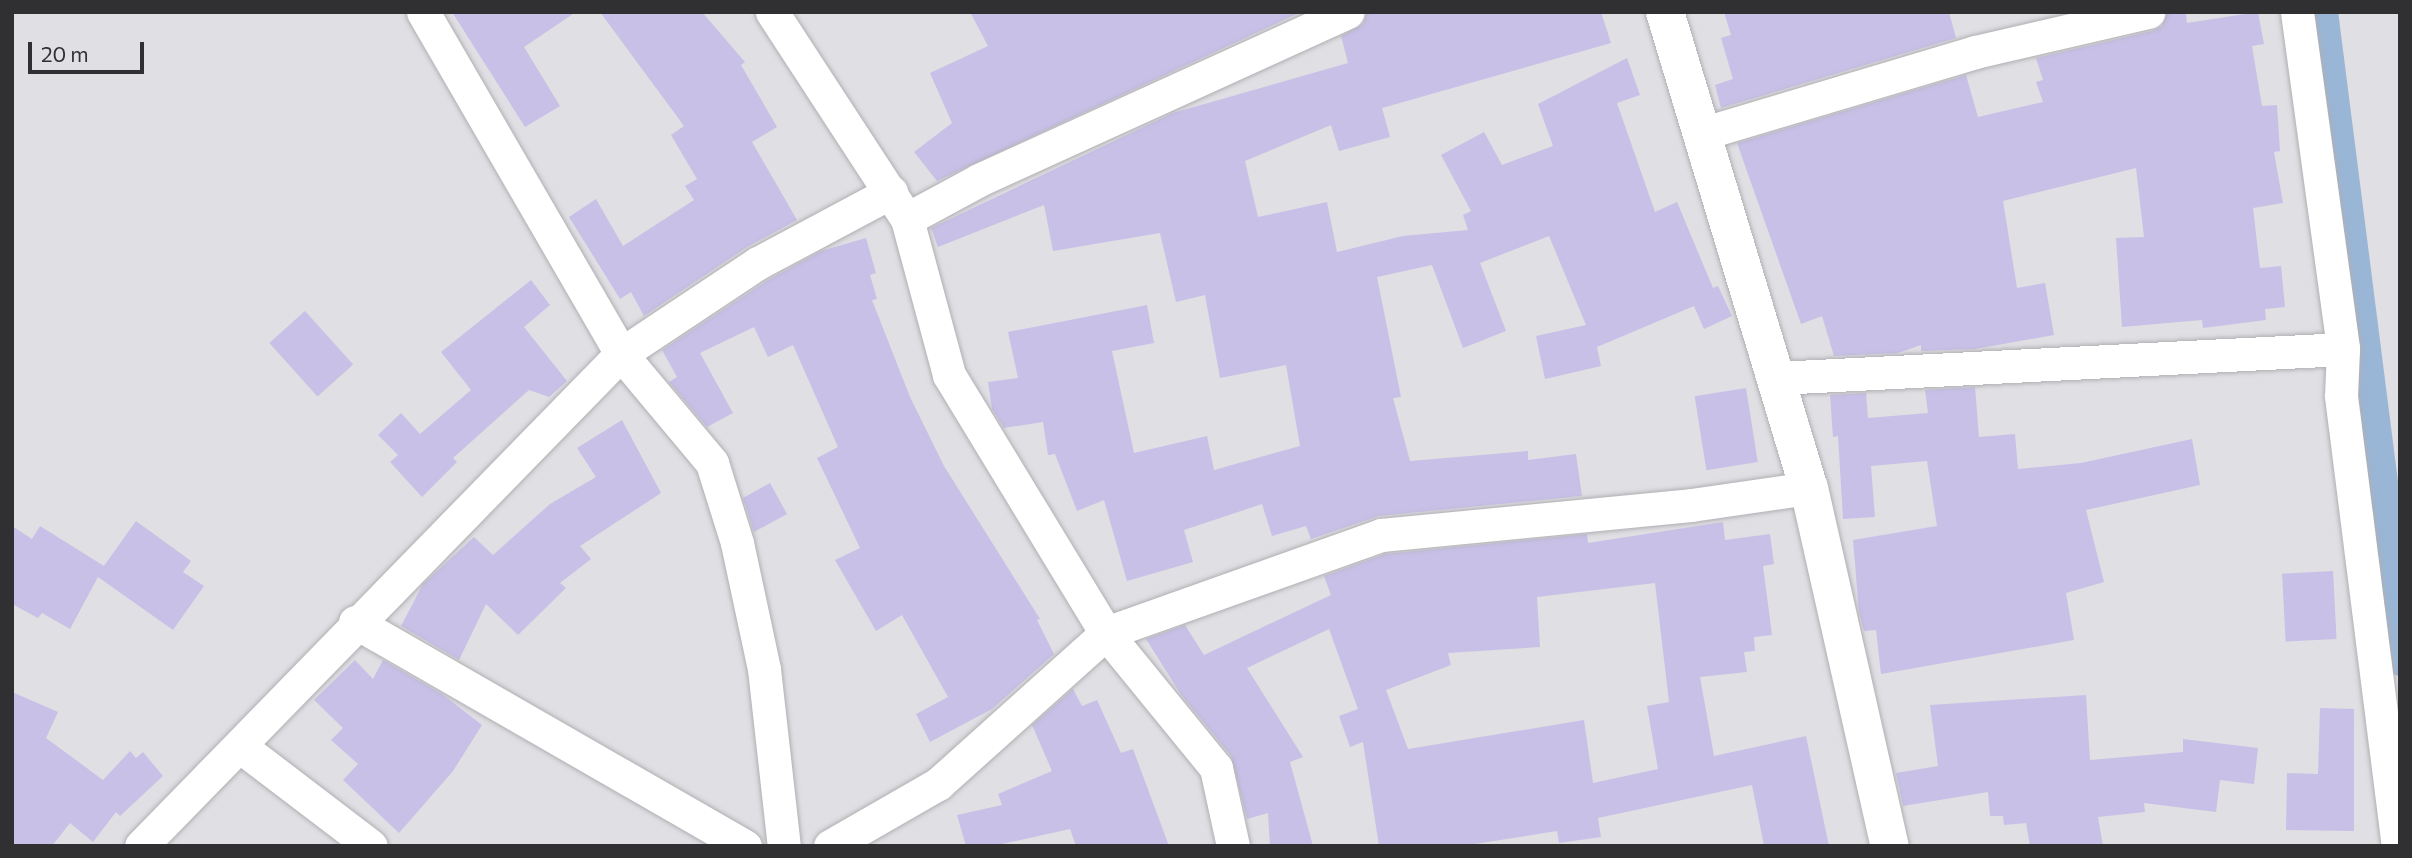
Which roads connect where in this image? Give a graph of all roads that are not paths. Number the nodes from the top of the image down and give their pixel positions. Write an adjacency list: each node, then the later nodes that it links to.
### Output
1 (423, 12): 11 (street)
2 (1348, 12): 7 (street)
3 (1665, 12): 8 (street)
4 (2148, 12): 8 (street)
5 (2297, 12): 10 (street)
6 (789, 18): 9 (street)
7 (1286, 24): 9 (street)
8 (1704, 132): 12 (street)
9 (899, 206): 11 (street); 15 (street)
10 (2343, 349): 12 (street); 24 (street)
11 (621, 354): 14 (street); 20 (street)
12 (1777, 378): 13 (street)
13 (1809, 488): 15 (street); 23 (street)
14 (355, 622): 16 (street); 19 (street)
15 (1106, 633): 21 (street); 22 (street)
16 (241, 747): 17 (street); 18 (street)
17 (141, 846)
18 (371, 846)
19 (744, 846)
20 (784, 846)
21 (830, 846)
22 (1233, 846)
23 (1890, 846)
24 (2398, 846)

